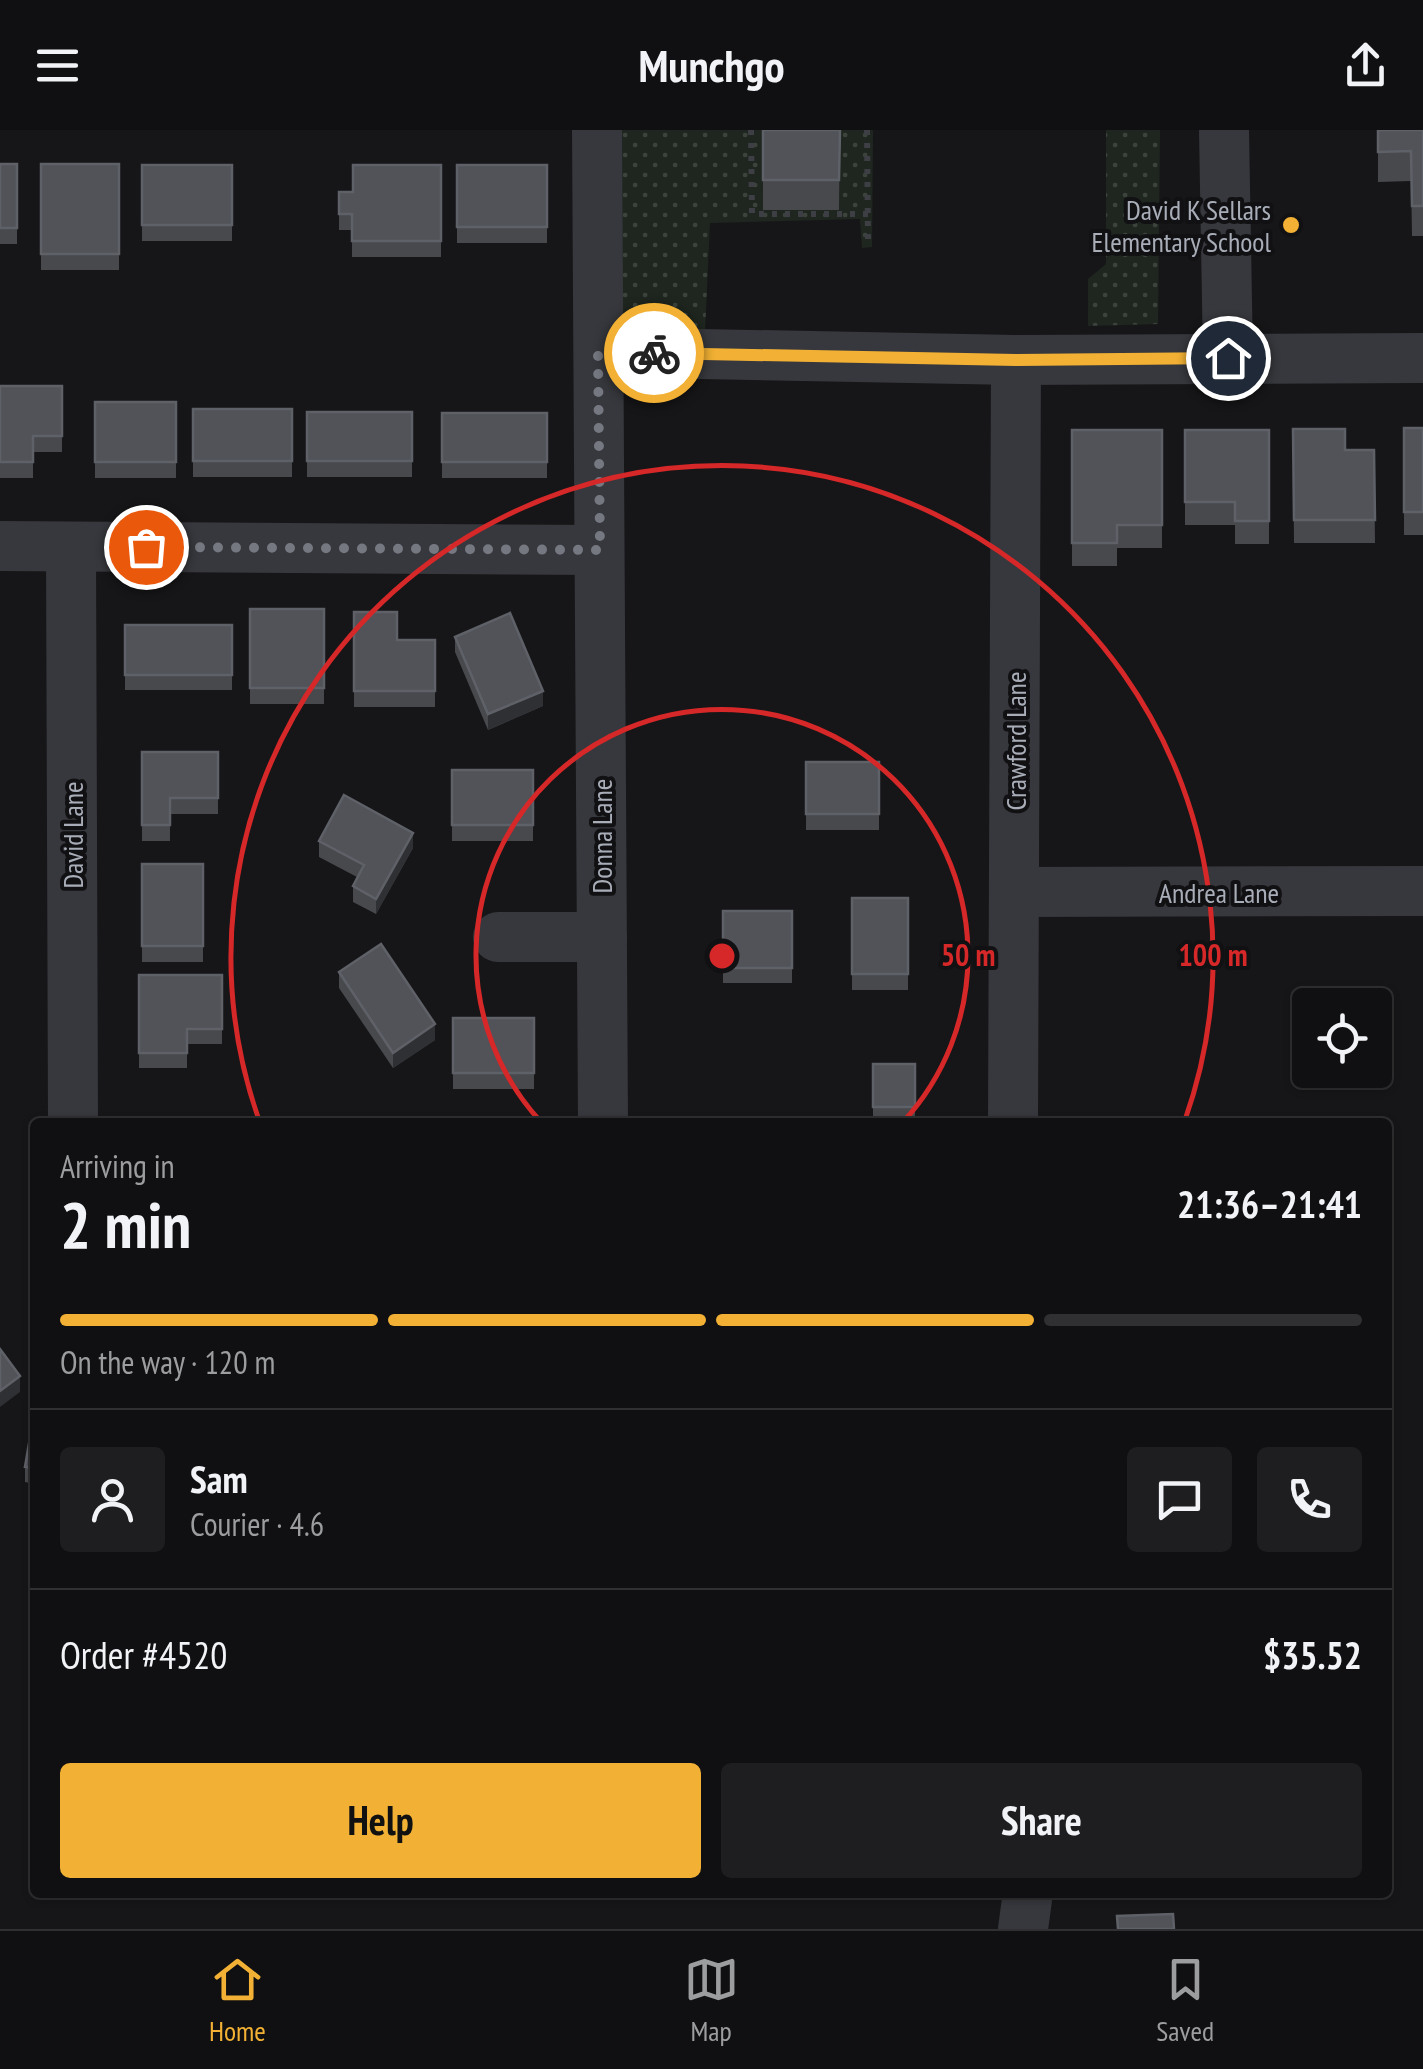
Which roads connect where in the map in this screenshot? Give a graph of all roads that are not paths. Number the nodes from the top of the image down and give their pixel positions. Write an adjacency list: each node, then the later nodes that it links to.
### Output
1 (597, 130): 3 (street)
2 (1224, 130): 4 (street)
3 (598, 352): 6 (street); 9 (street, Donna Lane)
4 (1228, 358): 5 (street); 6 (street)
5 (1423, 358)
6 (1016, 360): 11 (street, Crawford Lane)
7 (0, 546): 8 (street)
8 (70, 547): 9 (street); 14 (street, David Lane)
9 (600, 550): 13 (street, Donna Lane)
10 (1423, 891): 11 (street, Andrea Lane)
11 (1014, 892): 16 (street, Crawford Lane)
12 (498, 936): 13 (street)
13 (602, 936): 15 (street, Donna Lane)
14 (72, 1118)
15 (603, 1118)
16 (1014, 1118)
17 (1027, 1898): 18 (street)
18 (1022, 1929)

